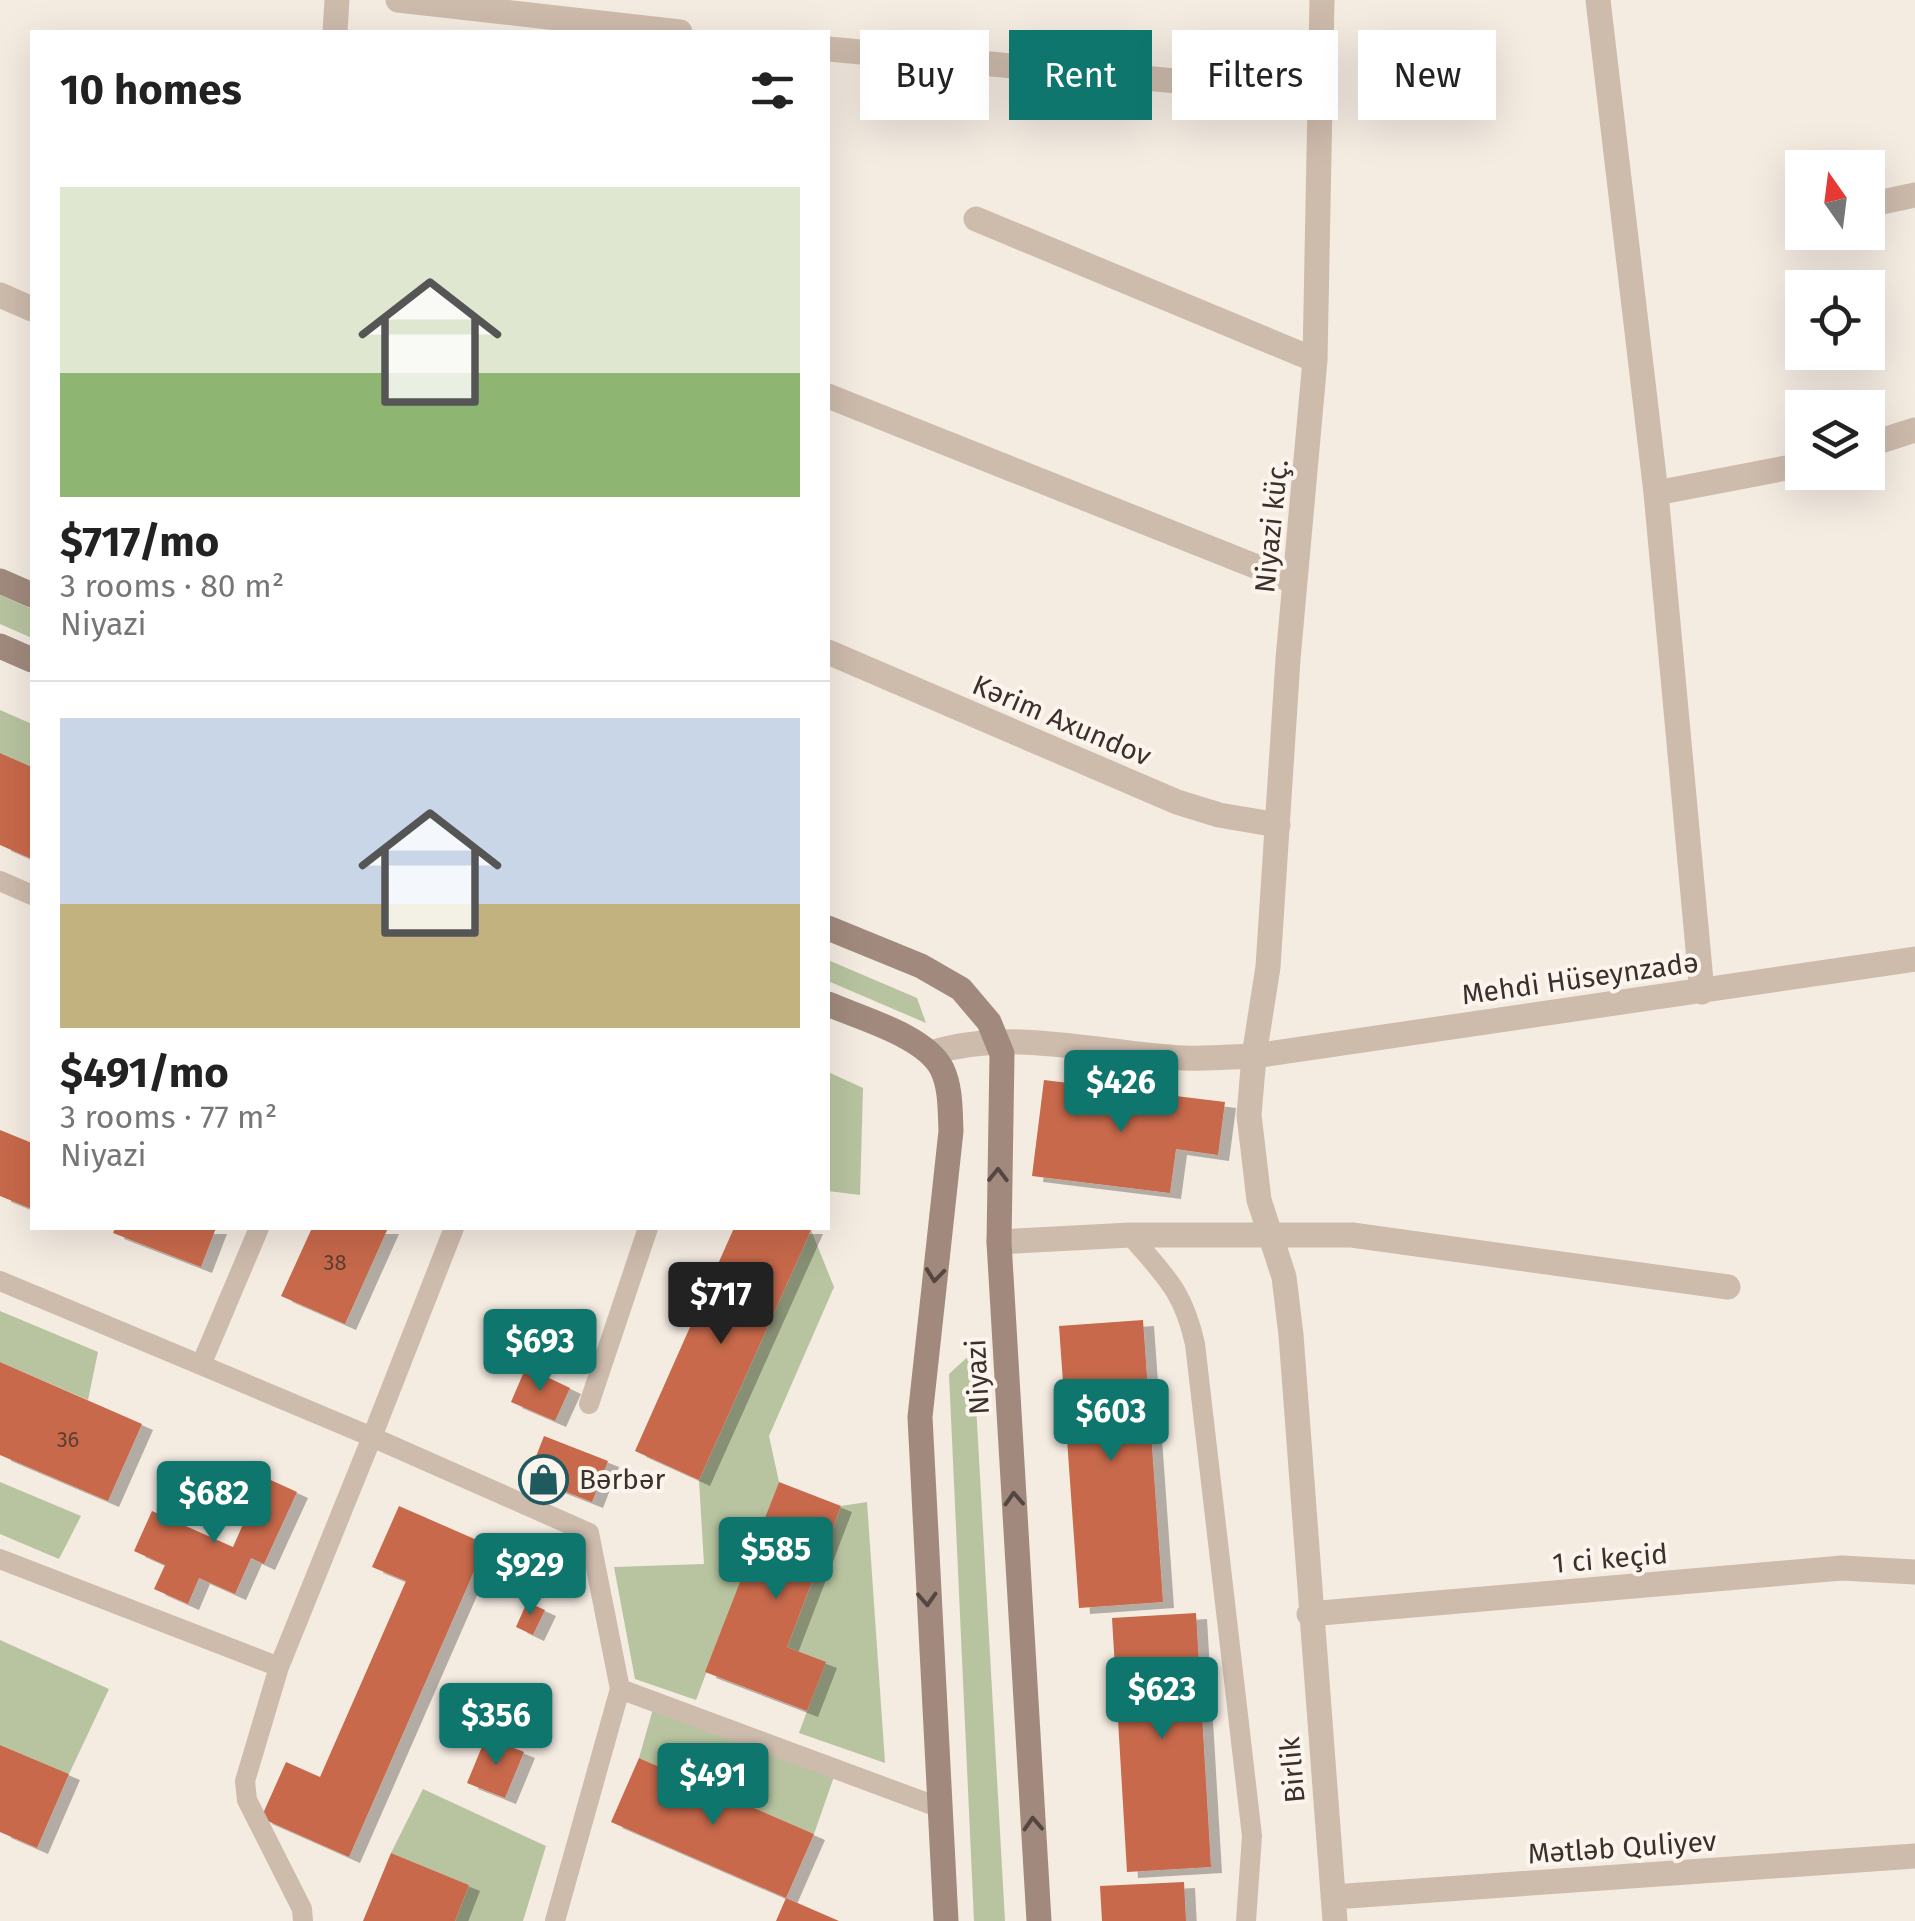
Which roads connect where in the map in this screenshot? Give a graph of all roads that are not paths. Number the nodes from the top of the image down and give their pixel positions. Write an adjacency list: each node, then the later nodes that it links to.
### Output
1 (337, 0): 5 (street)
2 (398, 0): 6 (street)
3 (1322, 0): 7 (street, Niyazi küç.)
4 (1598, 0): 21 (street)
5 (336, 30)
6 (662, 30)
7 (1321, 30)
8 (830, 49): 9 (street)
9 (1172, 81)
10 (1318, 120): 16 (street, Niyazi küç.)
11 (1915, 195): 12 (street)
12 (1885, 201)
13 (976, 220): 16 (street)
14 (0, 295): 15 (street)
15 (30, 308)
16 (1315, 360): 23 (street, Niyazi küç.)
17 (830, 397): 23 (street)
18 (1915, 430): 19 (street)
19 (1885, 440)
20 (1785, 468): 21 (street)
21 (1656, 492): 33 (street)
22 (0, 581): 24 (main road)
23 (1295, 582): 28 (street, Niyazi küç.)
24 (30, 594)
25 (0, 646): 27 (main road)
26 (830, 653): 28 (street, Kərim Axundov)
27 (30, 659)
28 (1278, 825): 37 (street, Niyazi küç.)
29 (0, 881): 30 (lane)
30 (30, 894)
31 (830, 929): 35 (main road)
32 (1915, 960): 33 (street, Mehdi Hüseynzadə)
33 (1702, 992): 37 (street, Mehdi Hüseynzadə)
34 (830, 1005): 36 (main road)
35 (998, 1040): 36 (street, Mehdi Hüseynzadə); 37 (street, Mehdi Hüseynzadə); 43 (main road, Niyazi, one-way to 35)
36 (931, 1053): 54 (main road, Niyazi, one-way to 54)
37 (1254, 1056): 41 (street, Niyazi küç.)
38 (257, 1230): 46 (lane)
39 (453, 1230): 48 (lane)
40 (647, 1230): 47 (lane)
41 (1271, 1235): 42 (street); 45 (street); 51 (street, Birlik)
42 (1130, 1236): 43 (street); 61 (lane)
43 (999, 1242): 60 (main road, Niyazi, one-way to 43)
44 (0, 1282): 46 (lane)
45 (1728, 1287)
46 (201, 1365): 48 (lane)
47 (588, 1404)
48 (372, 1437): 52 (lane); 53 (lane)
49 (0, 1559): 52 (lane)
50 (1915, 1572): 51 (street, 1 ci keçid)
51 (1310, 1614): 56 (street, Birlik)
52 (279, 1667): 57 (lane)
53 (620, 1690): 54 (lane); 58 (lane)
54 (938, 1807): 59 (main road, Niyazi)
55 (1915, 1856): 56 (street, Mətləb Quliyev)
56 (1334, 1909)
57 (303, 1921)
58 (555, 1921)
59 (946, 1921)
60 (1039, 1921)
61 (1246, 1921)

